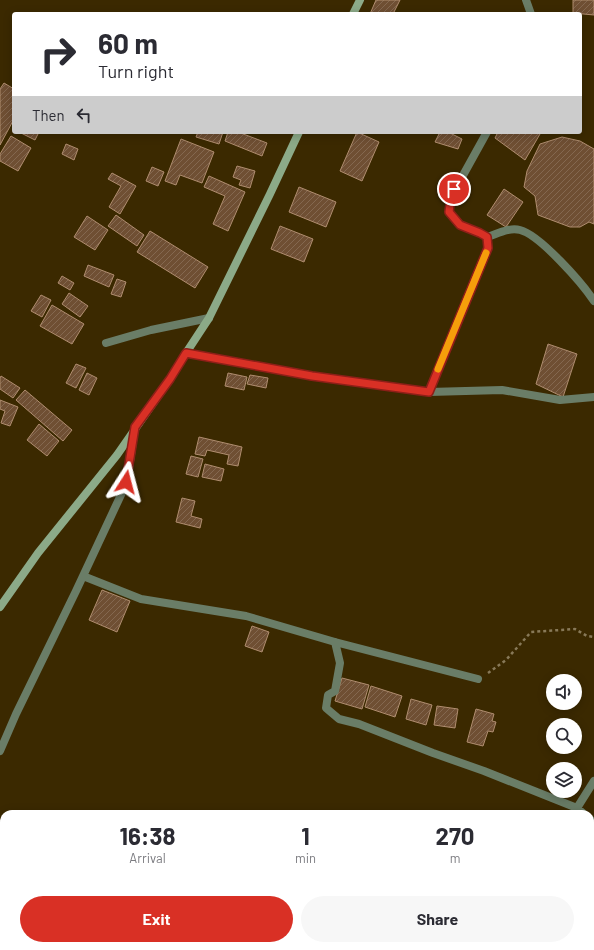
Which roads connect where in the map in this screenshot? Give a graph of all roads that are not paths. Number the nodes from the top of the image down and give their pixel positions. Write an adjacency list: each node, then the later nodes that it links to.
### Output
1 (360, 0): 3 (street)
2 (526, 0): 4 (street)
3 (354, 12)
4 (529, 12)
5 (298, 134): 9 (street)
6 (486, 134): 7 (street)
7 (487, 237): 8 (street); 12 (street)
8 (594, 301)
9 (209, 318): 10 (street); 11 (street)
10 (106, 343)
11 (186, 353): 12 (street); 14 (street)
12 (429, 392): 13 (street)
13 (594, 397)
14 (135, 427): 15 (street); 16 (street)
15 (83, 576): 17 (street); 19 (street)
16 (0, 607)
17 (335, 642): 18 (street); 21 (street)
18 (478, 679)
19 (0, 751)
20 (594, 781): 21 (street)
21 (576, 808): 22 (street)
22 (579, 810)

